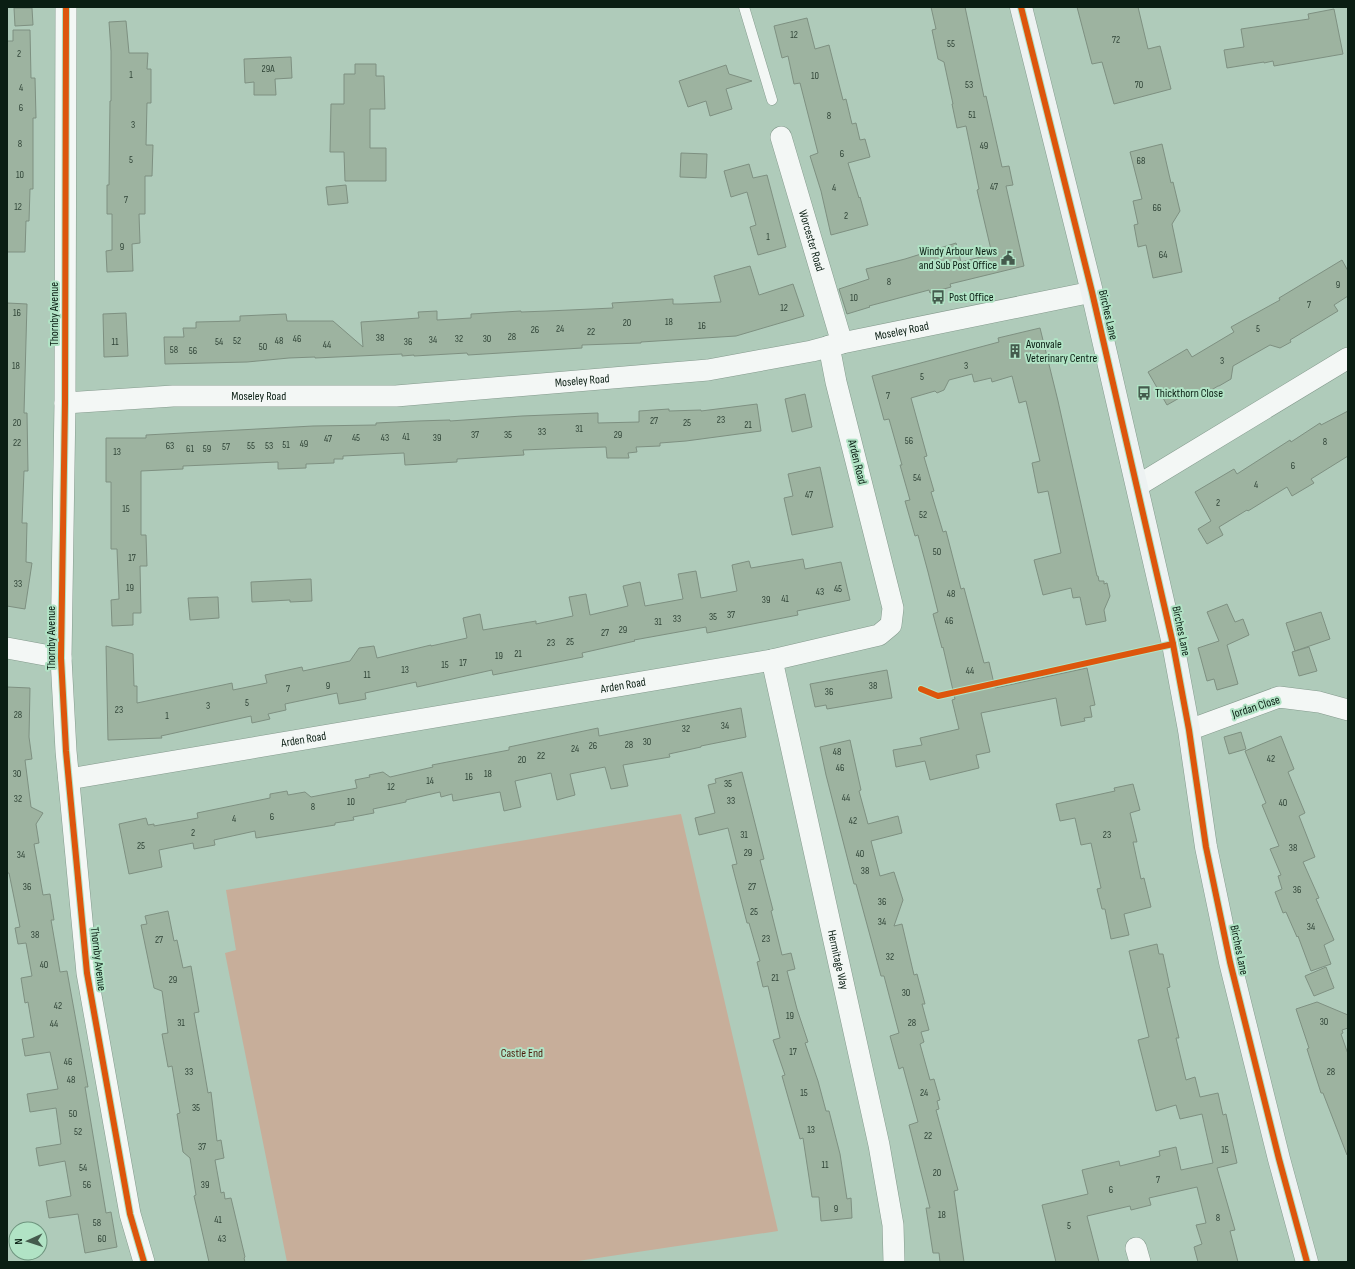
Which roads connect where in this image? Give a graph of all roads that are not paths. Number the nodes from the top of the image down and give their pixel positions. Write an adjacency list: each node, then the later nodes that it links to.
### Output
1 (66, 7): 9 (street, Thornby Avenue)
2 (744, 7): 4 (lane)
3 (1021, 7): 6 (street, Birches Lane)
4 (772, 100)
5 (782, 137): 7 (street, Worcester Road)
6 (1092, 292): 7 (street, Moseley Road); 10 (street, Birches Lane)
7 (836, 345): 9 (street, Moseley Road); 13 (street, Arden Road)
8 (1348, 358): 10 (street)
9 (65, 403): 12 (street, Thornby Avenue)
10 (1137, 486): 15 (street, Birches Lane)
11 (7, 648): 12 (street)
12 (61, 658): 16 (street, Thornby Avenue)
13 (772, 660): 16 (street, Arden Road); 18 (street, Hermitage Way)
14 (1348, 710): 15 (street, Jordan Close)
15 (1189, 730): 19 (street, Birches Lane)
16 (68, 779): 17 (street, Thornby Avenue)
17 (144, 1262)
18 (894, 1262)
19 (1307, 1262)

